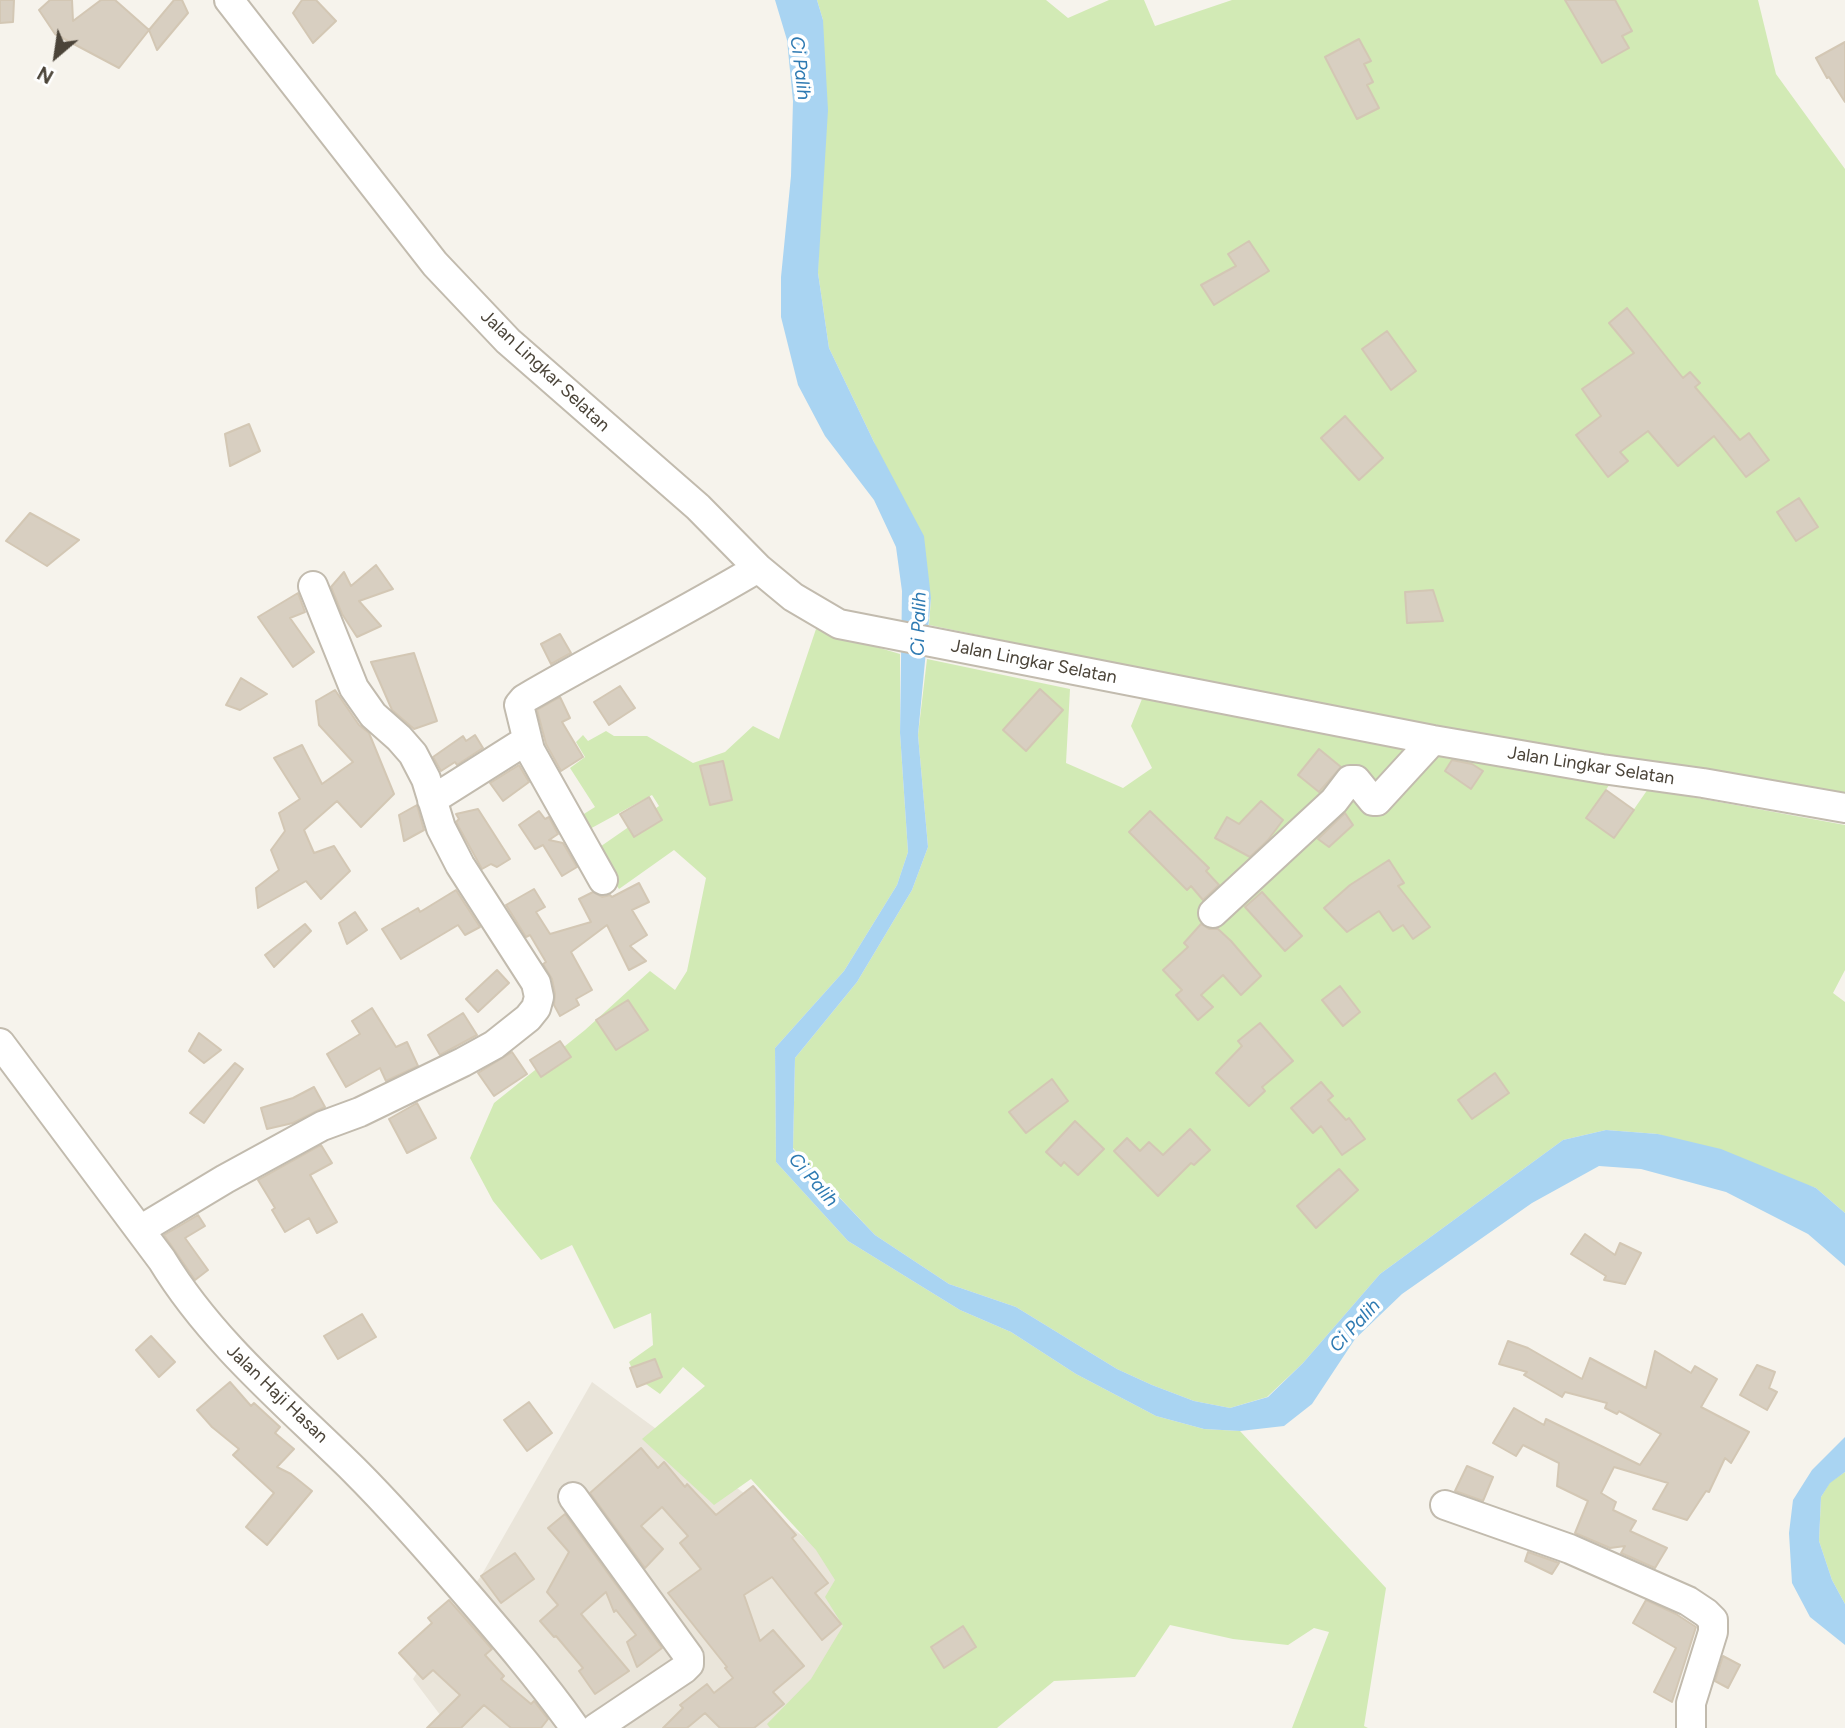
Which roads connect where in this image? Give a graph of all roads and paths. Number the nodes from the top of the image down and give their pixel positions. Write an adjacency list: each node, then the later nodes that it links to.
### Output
1 (229, 0): 2 (street, Jalan Lingkar Selatan)
2 (758, 568): 4 (street); 5 (street, Jalan Lingkar Selatan)
3 (313, 586): 6 (street)
4 (527, 740): 6 (street); 8 (street)
5 (1433, 740): 7 (street, Jalan Lingkar Selatan); 9 (street)
6 (432, 800): 11 (street)
7 (1845, 808)
8 (603, 880)
9 (1213, 913)
10 (0, 1043): 11 (street, Jalan Haji Hasan)
11 (140, 1230): 14 (street, Jalan Haji Hasan)
12 (573, 1497): 15 (street)
13 (1445, 1505): 16 (street)
14 (575, 1728)
15 (596, 1728)
16 (1691, 1728)

